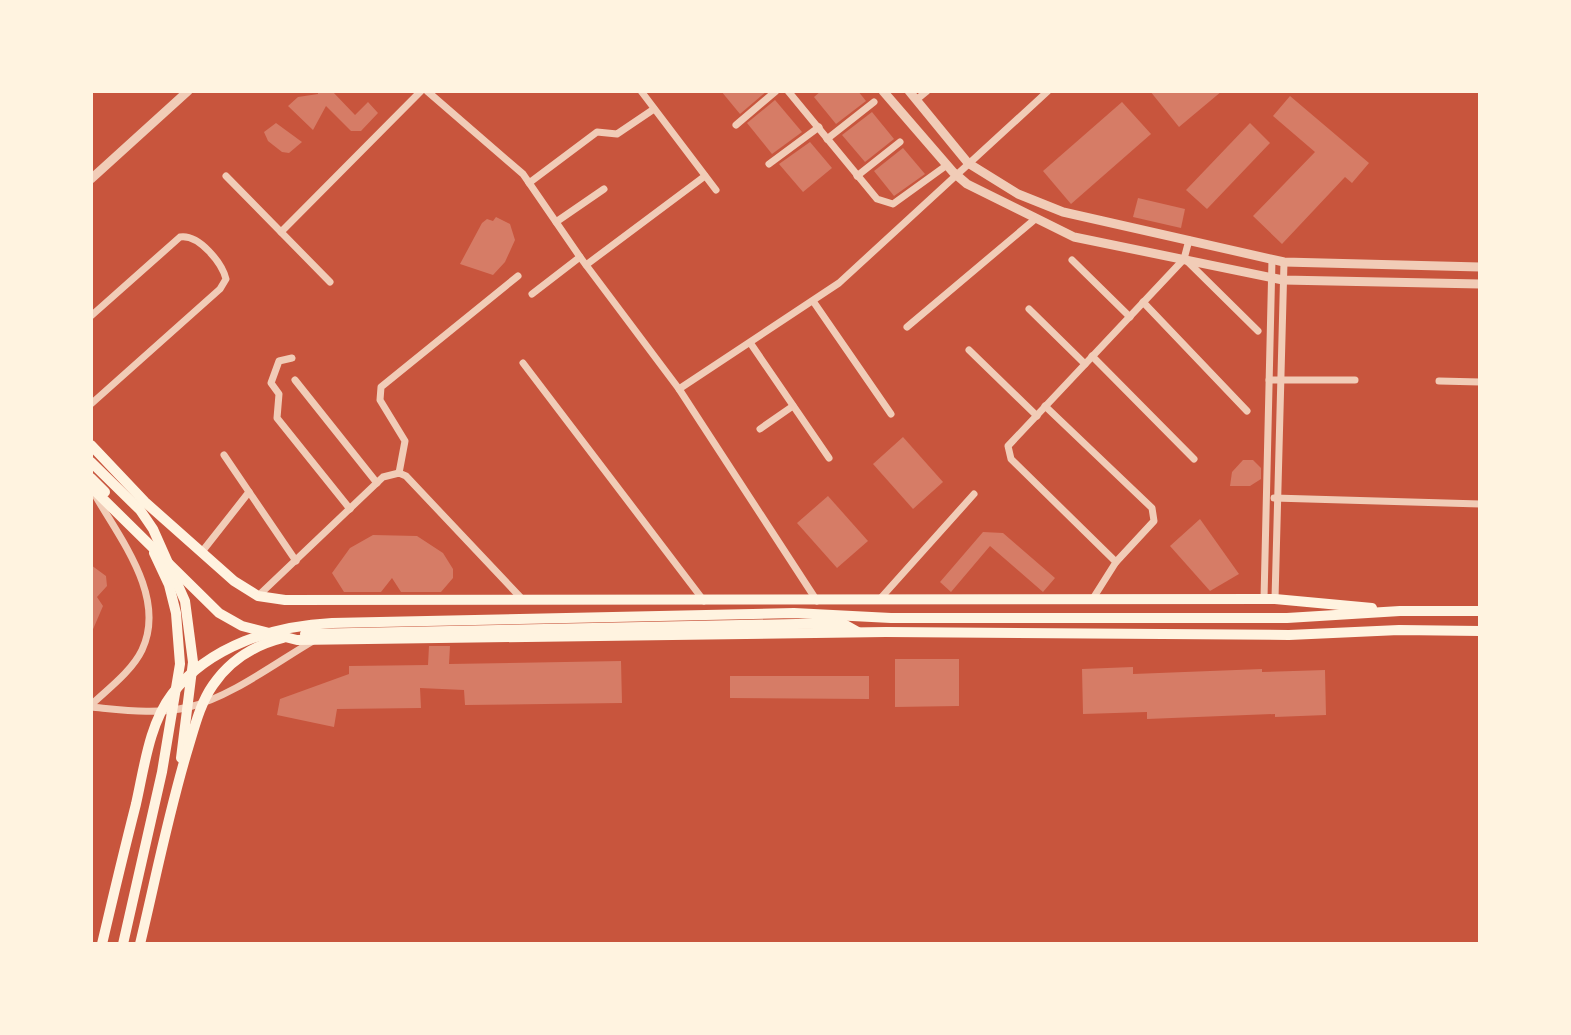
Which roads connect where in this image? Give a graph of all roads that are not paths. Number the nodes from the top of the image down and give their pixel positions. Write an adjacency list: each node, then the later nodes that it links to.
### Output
1 (188, 91): 24 (street)
2 (424, 91): 25 (street); 30 (street)
3 (640, 91): 12 (street)
4 (776, 91): 13 (street)
5 (788, 91): 14 (street)
6 (883, 91): 19 (street)
7 (909, 91): 10 (street)
8 (926, 91): 10 (street)
9 (1048, 91): 17 (street)
10 (916, 100): 17 (street)
11 (874, 102): 15 (street)
12 (654, 108): 22 (street); 25 (street)
13 (736, 125)
14 (819, 127): 15 (street); 18 (street)
15 (827, 138): 23 (street)
16 (900, 142): 23 (street)
17 (968, 163): 20 (street); 31 (street)
18 (769, 164)
19 (947, 165): 20 (street); 23 (street)
20 (957, 175): 28 (street); 45 (street)
21 (226, 176): 30 (street)
22 (705, 176): 27 (street); 37 (street)
23 (857, 176)
24 (91, 179)
25 (529, 183): 29 (street)
26 (604, 189): 29 (street)
27 (716, 190)
28 (1034, 219): 33 (street); 50 (street)
29 (556, 222): 32 (street)
30 (281, 232): 42 (street)
31 (1189, 240): 33 (street); 34 (street)
32 (580, 257): 37 (street); 44 (street)
33 (1185, 259): 40 (street); 46 (street); 51 (street)
34 (1272, 259): 36 (street); 40 (street)
35 (1072, 260): 49 (street)
36 (1284, 262): 38 (street); 41 (street)
37 (586, 265): 64 (street)
38 (1480, 267)
39 (518, 276): 77 (street)
40 (1272, 278): 41 (street); 59 (street)
41 (1283, 280): 43 (street); 60 (street)
42 (330, 282)
43 (1480, 284)
44 (532, 294)
45 (813, 301): 52 (street); 69 (street)
46 (1143, 302): 49 (street); 68 (street)
47 (1029, 309): 57 (street)
48 (91, 316): 65 (street)
49 (1130, 317): 54 (street)
50 (907, 327)
51 (1258, 331)
52 (751, 344): 64 (street); 66 (street)
53 (969, 350): 70 (street)
54 (1092, 356): 57 (street); 75 (street)
55 (292, 358): 86 (street)
56 (523, 363): 94 (street)
57 (1085, 364): 67 (street)
58 (295, 380): 79 (street)
59 (1269, 380): 60 (street); 84 (street)
60 (1282, 380): 61 (street); 83 (street)
61 (1355, 380)
62 (1439, 381): 63 (street)
63 (1480, 382)
64 (679, 388): 95 (street)
65 (91, 404)
66 (793, 405): 71 (street); 74 (street)
67 (1045, 407): 70 (street); 89 (street)
68 (1247, 411)
69 (891, 414)
70 (1037, 415): 89 (street)
71 (760, 429)
72 (91, 445): 87 (main road)
73 (225, 455): 81 (street)
74 (830, 458)
75 (1194, 459)
76 (91, 462): 104 (main road)
77 (399, 473): 79 (street); 92 (street)
78 (91, 478): 106 (main road)
79 (377, 483): 86 (street)
80 (91, 488): 102 (main road); 103 (street)
81 (249, 492): 87 (street); 88 (street)
82 (974, 494): 96 (street)
83 (1277, 498): 84 (street); 85 (street); 91 (street)
84 (1266, 499): 91 (street)
85 (1480, 504)
86 (350, 509): 88 (street)
87 (201, 553): 90 (main road)
88 (296, 561): 90 (street)
89 (1116, 562): 93 (street)
90 (258, 596): 92 (main road)
91 (1269, 599): 93 (main road); 97 (main road)
92 (523, 600): 94 (main road)
93 (1092, 600): 96 (main road)
94 (704, 601): 95 (main road)
95 (817, 601): 96 (main road)
96 (882, 601): 100 (main road)
97 (1400, 611): 98 (main road); 105 (main road)
98 (1480, 611)
99 (1480, 631): 100 (main road)
100 (886, 632): 101 (main road)
101 (860, 633): 102 (main road); 104 (main road)
102 (314, 640): 103 (street)
103 (91, 706)
104 (177, 782): 107 (main road)
105 (102, 944)
106 (123, 944)
107 (140, 944)

